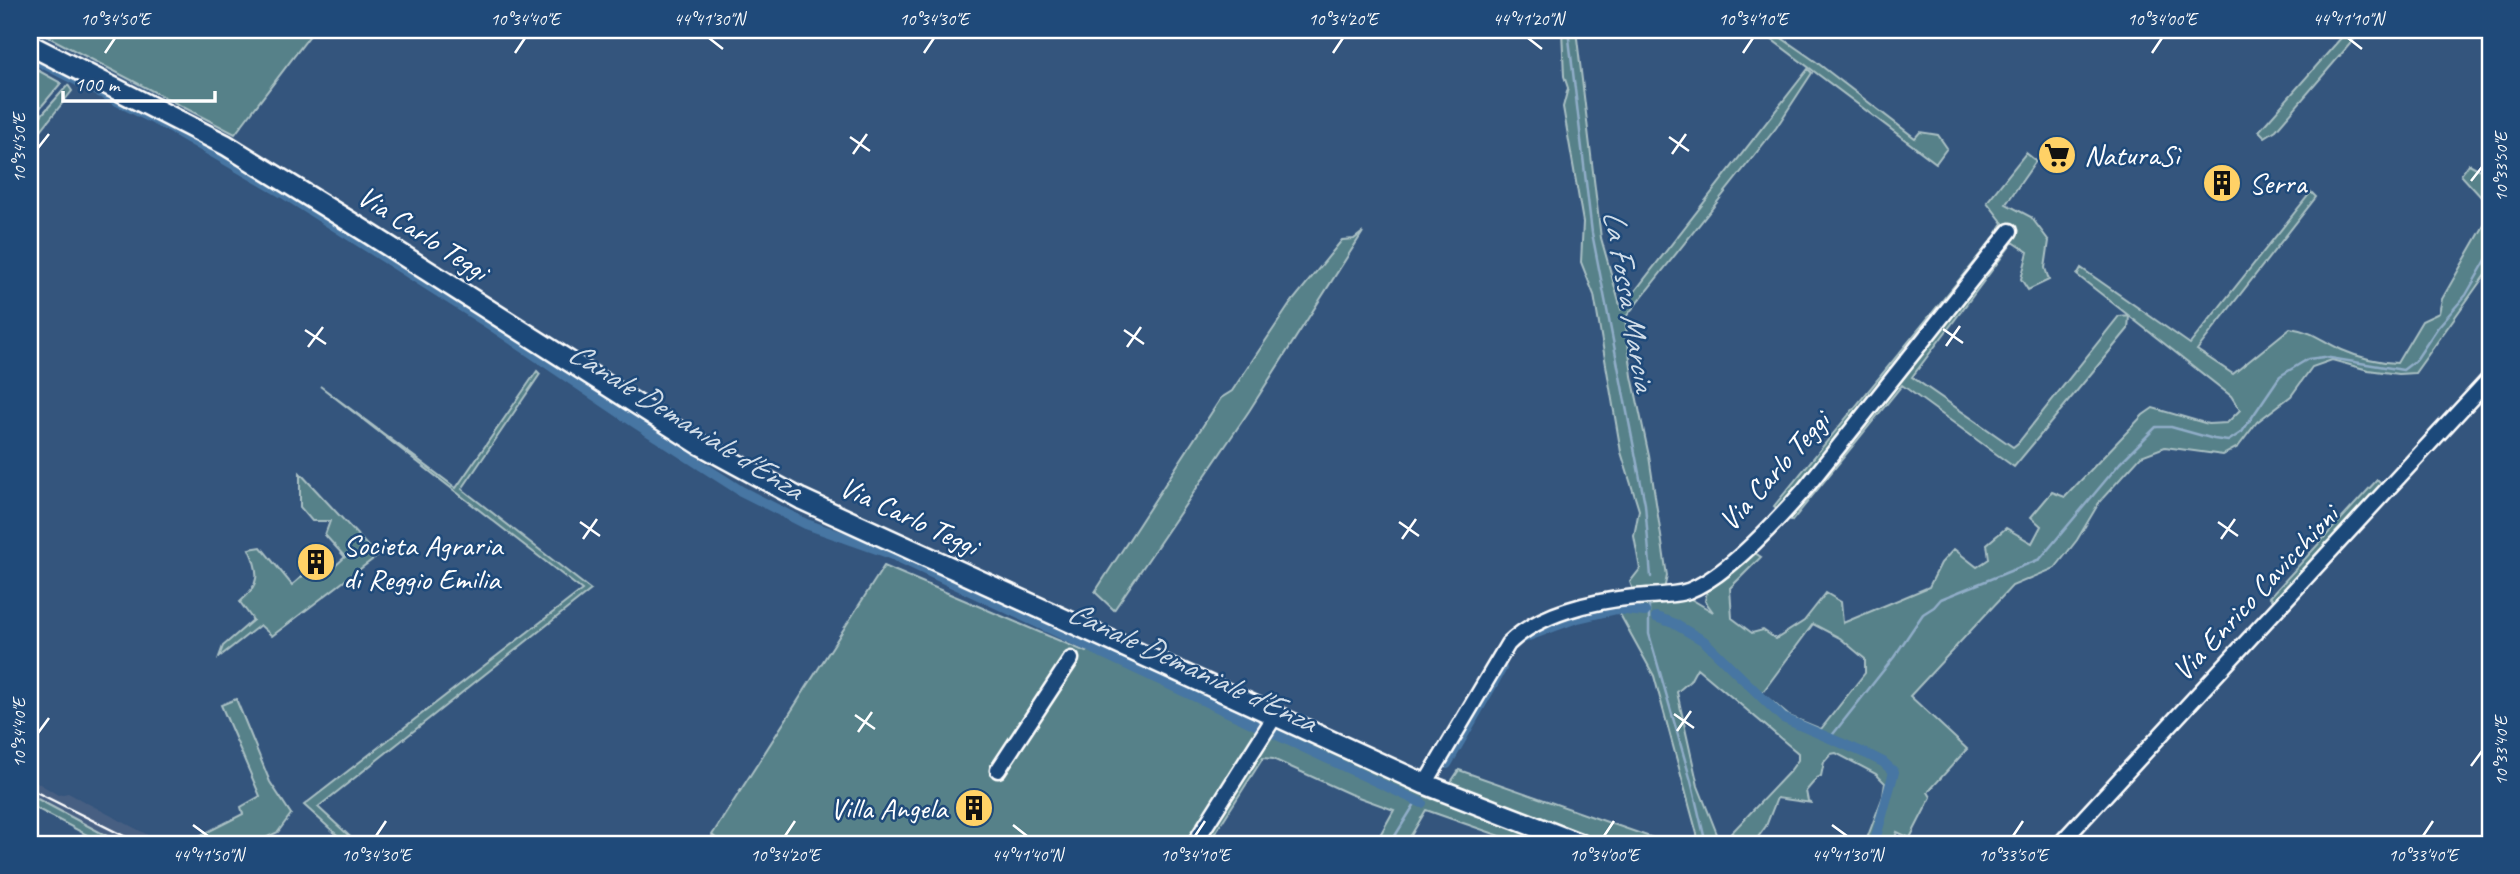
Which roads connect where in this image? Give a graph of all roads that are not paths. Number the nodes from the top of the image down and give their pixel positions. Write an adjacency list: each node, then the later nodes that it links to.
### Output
1 (30, 45): 5 (main road, Via Carlo Teggi)
2 (2010, 231): 7 (street, Via Carlo Teggi)
3 (2490, 378): 10 (street, Via Enrico Cavicchioni)
4 (1070, 659): 6 (street)
5 (1273, 721): 7 (main road, Via Carlo Teggi); 8 (street)
6 (998, 770)
7 (1424, 785): 9 (main road, Via Carlo Teggi)
8 (1194, 844)
9 (1580, 844)
10 (2060, 844)

